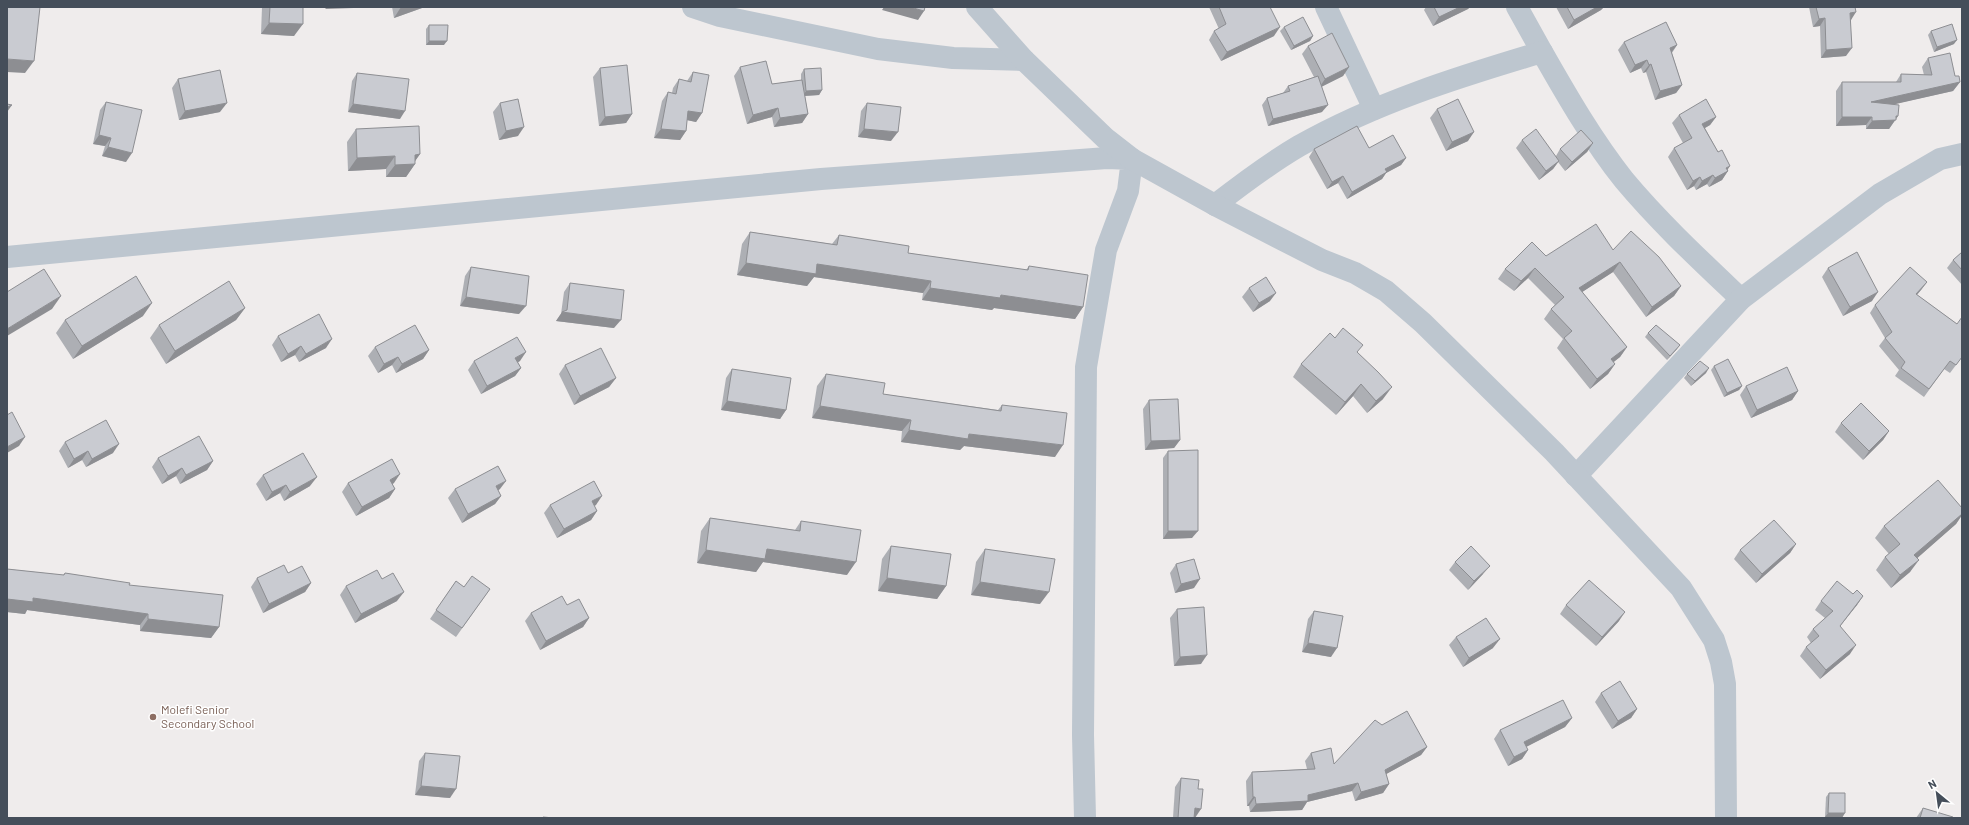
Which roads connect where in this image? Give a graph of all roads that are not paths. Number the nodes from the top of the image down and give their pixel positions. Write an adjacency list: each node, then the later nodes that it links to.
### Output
1 (693, 7): 6 (street)
2 (976, 7): 6 (street)
3 (1326, 7): 7 (street)
4 (1517, 7): 5 (street)
5 (1542, 52): 7 (street); 12 (street)
6 (1024, 60): 9 (street)
7 (1374, 109): 10 (street)
8 (1962, 154): 12 (street)
9 (1132, 159): 10 (street); 11 (street); 14 (street)
10 (1215, 205): 13 (street)
11 (7, 257)
12 (1741, 299): 13 (street)
13 (1576, 476): 15 (street)
14 (1085, 818)
15 (1726, 818)

